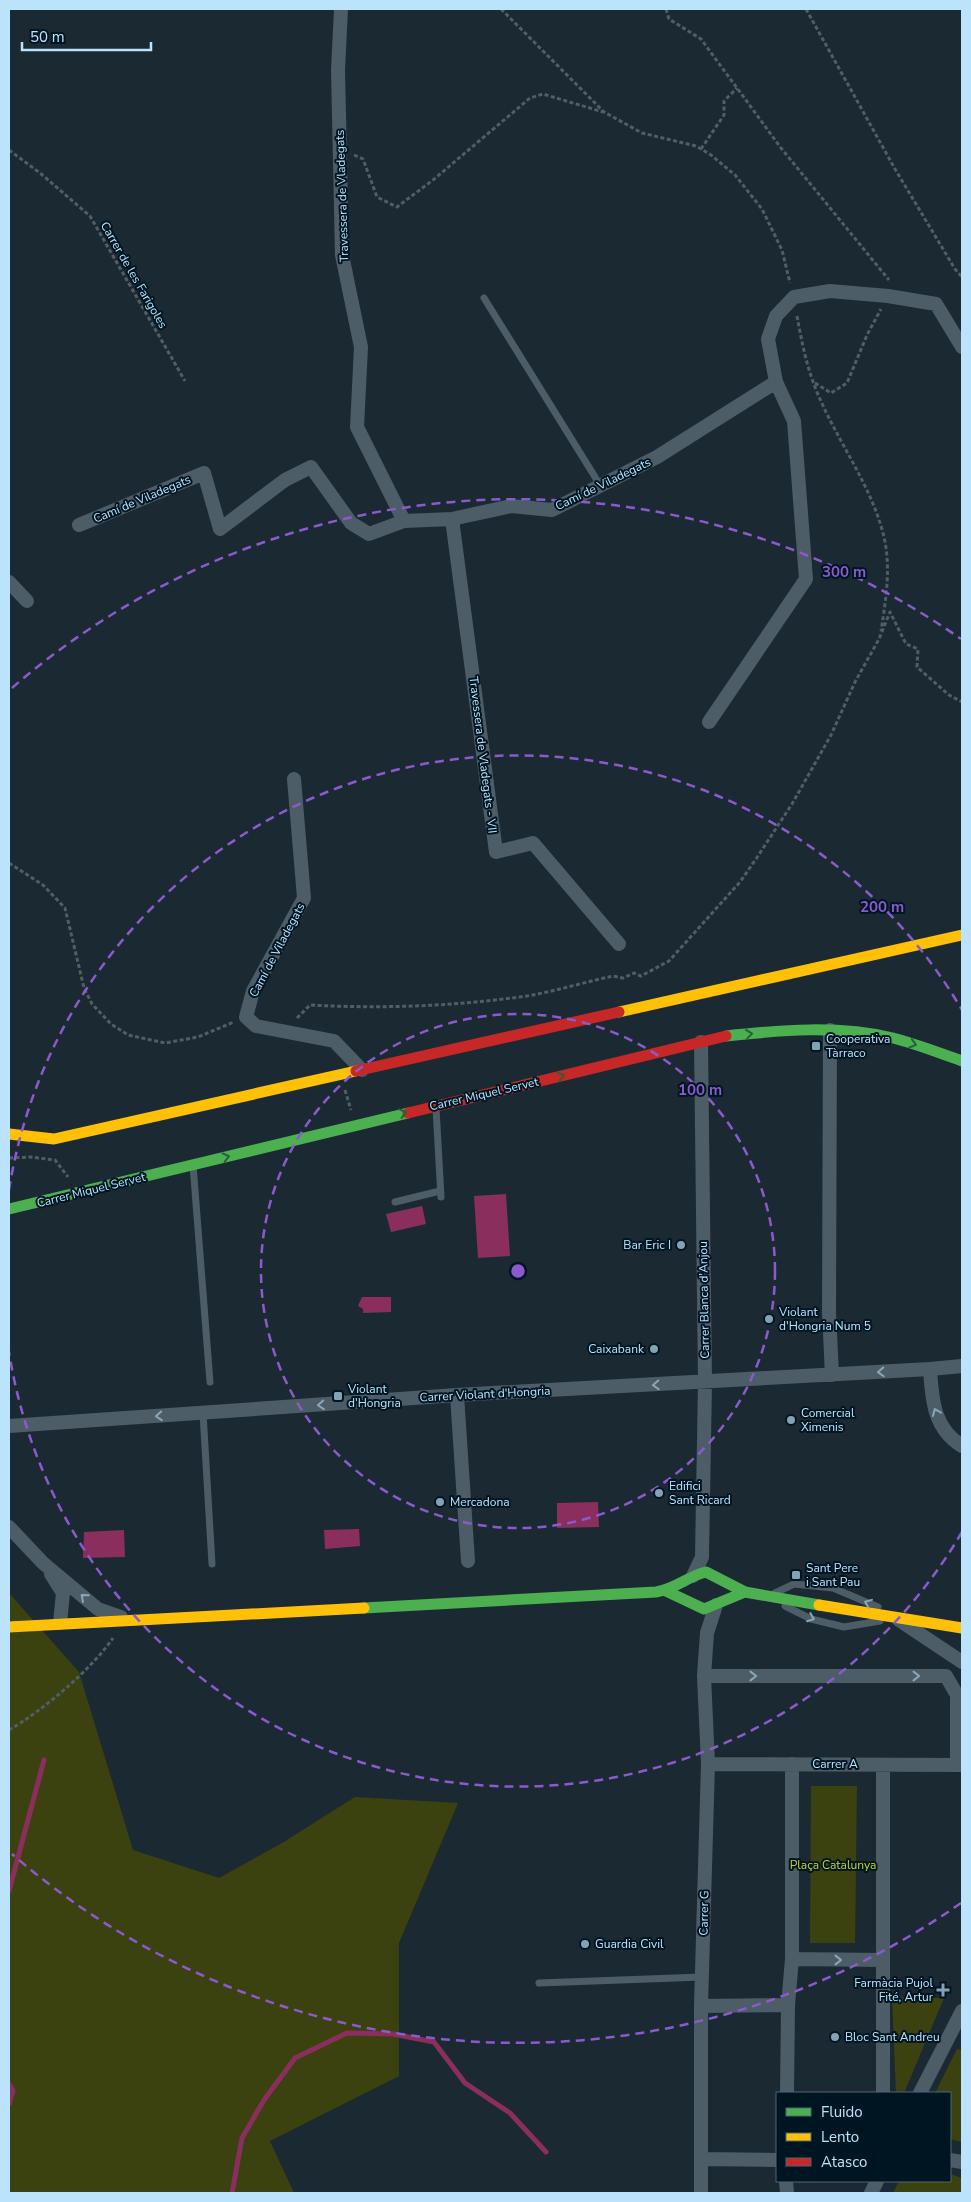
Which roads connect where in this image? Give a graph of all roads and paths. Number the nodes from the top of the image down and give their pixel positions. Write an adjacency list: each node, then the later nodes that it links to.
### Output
1 (341, 9): 7 (street, Travessera de Vladegats)
2 (501, 9): 6 (path)
3 (666, 9): 5 (path)
4 (806, 9): 10 (path)
5 (737, 88): 8 (path); 11 (path)
6 (604, 112): 7 (path); 8 (path)
7 (339, 147): 20 (street, Travessera de Vladegats)
8 (701, 149): 12 (path)
9 (9, 150): 15 (path, Carrer de les Farigoles)
10 (962, 277)
11 (888, 296): 12 (street); 14 (street); 17 (path)
12 (794, 297): 16 (street); 17 (path)
13 (484, 298): 18 (lane)
14 (962, 347)
15 (185, 381)
16 (776, 382): 18 (street, Camí de Viladegats); 26 (street)
17 (814, 383): 24 (path)
18 (600, 486): 19 (street, Camí de Viladegats)
19 (452, 519): 20 (street, Camí de Viladegats); 30 (street, Travessera de Vladegats - VII)
20 (404, 521): 21 (street, Camí de Viladegats)
21 (79, 525)
22 (9, 582): 23 (street)
23 (26, 600)
24 (879, 639): 25 (path); 33 (path)
25 (962, 702)
26 (709, 722)
27 (294, 778): 31 (street, Camí de Viladegats)
28 (9, 863): 31 (path)
29 (962, 935): 36 (street)
30 (619, 944)
31 (246, 1017): 33 (street)
32 (830, 1030): 34 (street, Carrer Miquel Servet, one-way to 32); 35 (street, Carrer Miquel Servet, one-way to 35); 48 (street)
33 (285, 1032): 36 (street)
34 (701, 1042): 38 (street, Carrer Miquel Servet, one-way to 34); 50 (street, Carrer Blanca d'Anjou)
35 (962, 1061)
36 (362, 1070): 37 (street)
37 (341, 1075): 39 (path); 40 (street)
38 (435, 1105): 39 (street, Carrer Miquel Servet, one-way to 38); 44 (lane)
39 (356, 1125): 42 (street, Carrer Miquel Servet, one-way to 39)
40 (9, 1134)
41 (9, 1158): 43 (path)
42 (193, 1165): 43 (street, Carrer Miquel Servet); 49 (lane)
43 (77, 1193): 45 (street, Carrer Miquel Servet)
44 (395, 1202)
45 (9, 1209)
46 (962, 1366): 47 (street, Carrer Violant d'Hongria)
47 (930, 1369): 48 (street, Carrer Violant d'Hongria, one-way to 48); 54 (street, one-way to 47)
48 (832, 1375): 50 (street, Carrer Violant d'Hongria)
49 (210, 1382)
50 (705, 1382): 51 (street, Carrer Violant d'Hongria, one-way to 51); 56 (street, Carrer Blanca d'Anjou)
51 (457, 1395): 52 (street, Carrer Violant d'Hongria, one-way to 52); 57 (street)
52 (203, 1413): 53 (street, Carrer Violant d'Hongria, one-way to 53); 59 (lane)
53 (9, 1426)
54 (962, 1446)
55 (9, 1527): 58 (street)
56 (702, 1556): 60 (street); 61 (street, Carrer Blanca d'Anjou)
57 (468, 1561)
58 (43, 1563): 68 (street, one-way to 58); 70 (street)
59 (212, 1564)
60 (715, 1576): 61 (street); 63 (street); 65 (street)
61 (691, 1578): 62 (street); 66 (street)
62 (666, 1591): 66 (street); 68 (street)
63 (745, 1592): 64 (street); 65 (street)
64 (767, 1597): 67 (street); 67 (lane, one-way to 67); 69 (lane, one-way to 64)
65 (718, 1603): 66 (street); 73 (street, Carrer G)
66 (694, 1606): 73 (street, Carrer G)
67 (896, 1618): 69 (street); 74 (street)
68 (126, 1619): 70 (street); 76 (path)
69 (913, 1621): 72 (street)
70 (60, 1623): 71 (street)
71 (9, 1627)
72 (962, 1628)
73 (707, 1634): 75 (street, Carrer G)
74 (962, 1662)
75 (704, 1676): 77 (street, Carrer G); 80 (street, one-way to 80)
76 (9, 1730)
77 (708, 1764): 78 (street, Carrer A); 83 (street, Carrer G)
78 (792, 1764): 79 (street, Carrer A); 81 (street)
79 (883, 1765): 80 (street, Carrer A); 82 (street)
80 (959, 1765)
81 (792, 1959): 82 (street, one-way to 82); 85 (street)
82 (883, 1960): 89 (street)
83 (702, 1977): 84 (lane); 86 (street, Carrer G)
84 (539, 1983)
85 (788, 2005): 86 (street); 88 (street)
86 (702, 2006): 91 (street, Carrer G)
87 (962, 2011): 90 (street)
88 (787, 2092)
89 (883, 2092)
90 (921, 2092)
91 (701, 2159): 92 (street); 93 (street, Carrer G)
92 (776, 2160)
93 (701, 2193)

